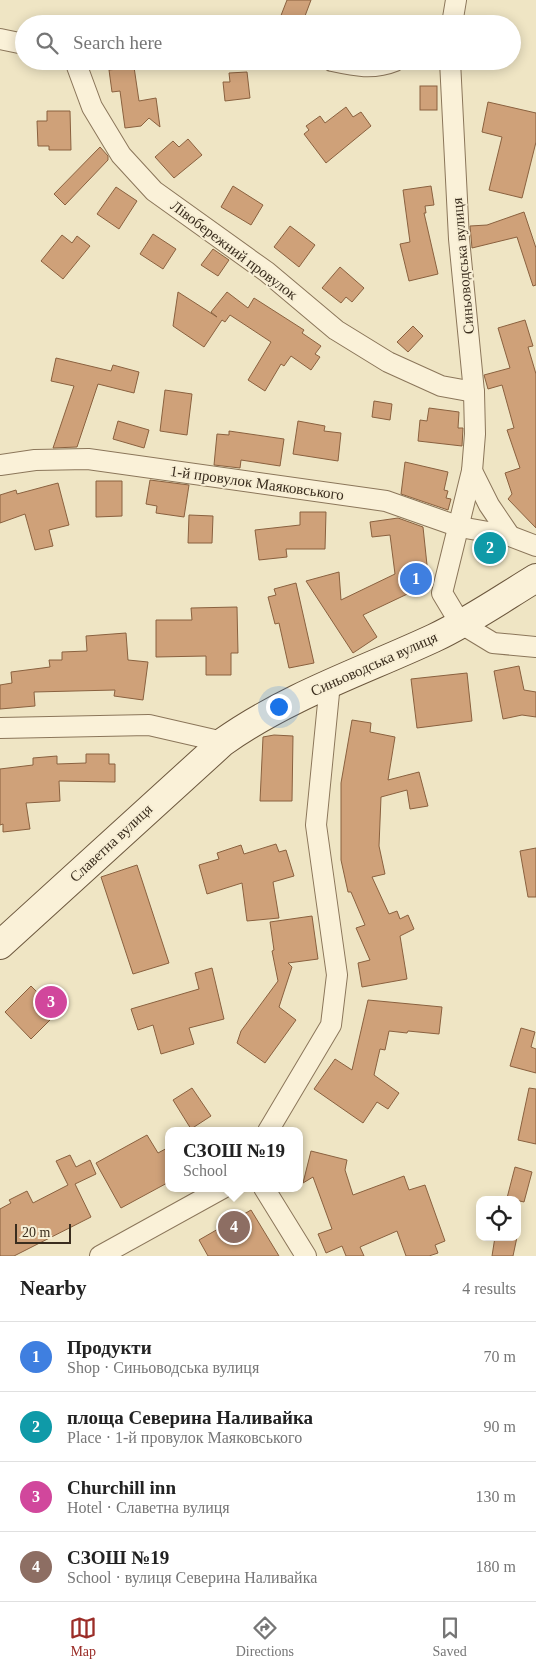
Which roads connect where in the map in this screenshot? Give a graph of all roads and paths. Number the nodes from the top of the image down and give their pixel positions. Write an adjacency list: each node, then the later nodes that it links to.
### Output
1 (456, 0): 2 (street)
2 (454, 15)
3 (0, 40): 4 (street)
4 (15, 42)
5 (78, 70): 7 (street, Лівобережний провулок)
6 (450, 70): 7 (street, Синьоводська вулиця)
7 (474, 392): 9 (street, Синьоводська вулиця)
8 (0, 465): 10 (street, 1-й провулок Маяковського)
9 (472, 471): 10 (street, Синьоводська вулиця); 11 (street)
10 (460, 526): 11 (street, 1-й провулок Маяковського); 14 (street, Синьоводська вулиця)
11 (510, 536): 12 (street)
12 (536, 546)
13 (536, 578): 14 (main road, Синьоводська вулиця)
14 (460, 623): 15 (street); 16 (main road, Синьоводська вулиця)
15 (536, 646)
16 (330, 683): 18 (main road, Синьоводська вулиця); 20 (street)
17 (0, 728): 18 (street)
18 (223, 742): 19 (main road, Славетна вулиця)
19 (0, 945)
20 (270, 1127)
21 (216, 1192): 23 (street)
22 (266, 1192): 24 (street)
23 (100, 1256)
24 (306, 1256)

